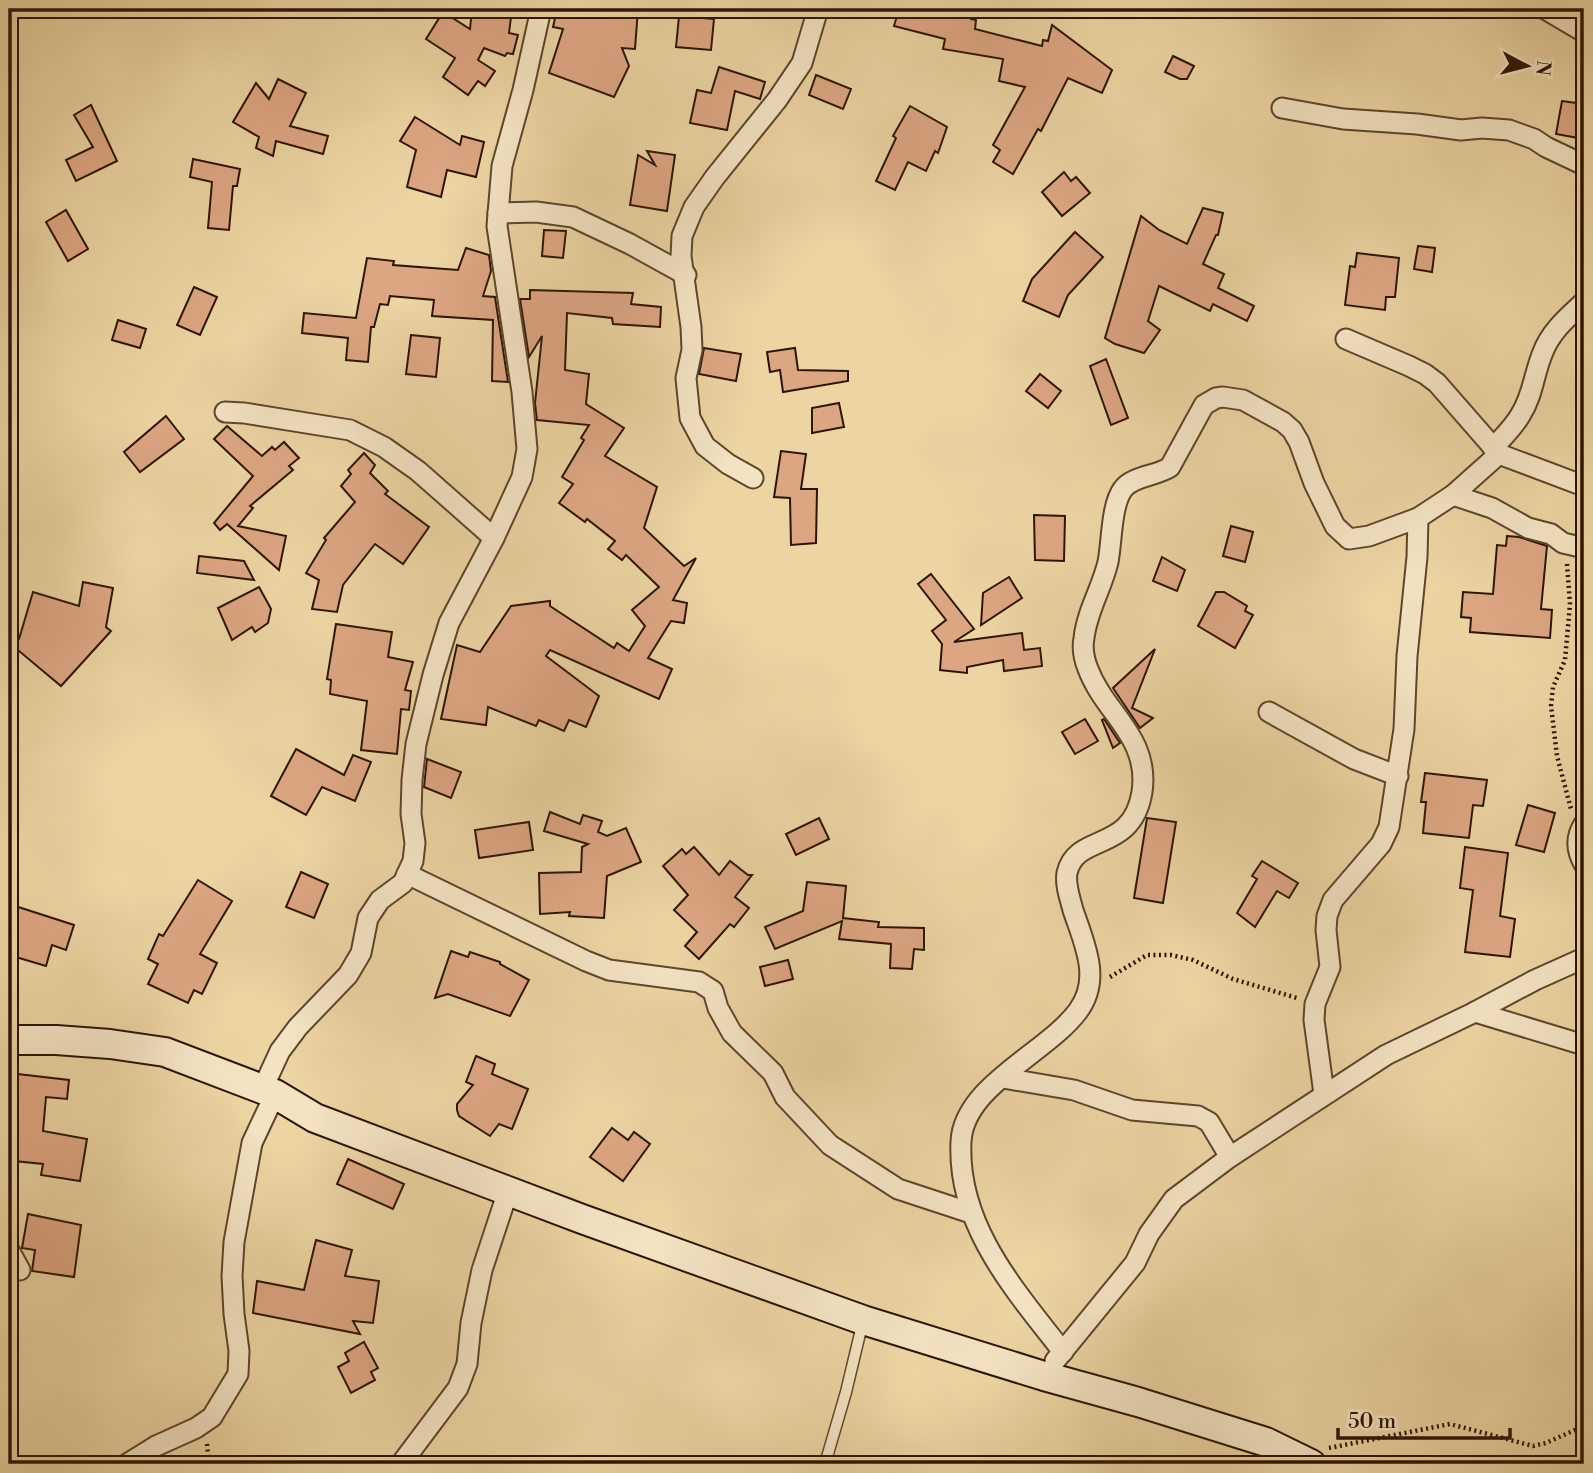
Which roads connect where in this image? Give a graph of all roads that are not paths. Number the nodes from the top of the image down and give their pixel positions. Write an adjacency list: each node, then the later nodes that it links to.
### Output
1 (541, 9): 7 (street)
2 (818, 9): 8 (street)
3 (1545, 9): 4 (street)
4 (1584, 32)
5 (1282, 108): 6 (street)
6 (1584, 165)
7 (498, 213): 8 (street); 17 (street)
8 (685, 275): 13 (street)
9 (1584, 302): 12 (street)
10 (1346, 339): 12 (street)
11 (225, 412): 17 (street)
12 (1496, 451): 14 (street); 15 (street)
13 (753, 478)
14 (1584, 486)
15 (1453, 495): 16 (street); 18 (street)
16 (1418, 518): 20 (street); 28 (street)
17 (494, 538): 23 (street)
18 (1584, 543)
19 (1269, 712): 20 (street)
20 (1398, 776): 30 (street)
21 (1581, 830): 22 (street)
22 (1584, 864)
23 (407, 874): 29 (street); 33 (street)
24 (1584, 958): 25 (street)
25 (1475, 1012): 27 (street); 30 (street)
26 (9, 1040): 29 (street)
27 (1584, 1045)
28 (1003, 1078): 31 (street); 33 (street)
29 (269, 1092): 32 (street); 40 (street)
30 (1324, 1094): 31 (street)
31 (1230, 1157): 37 (street)
32 (508, 1191): 36 (street); 41 (street)
33 (971, 1213): 37 (street)
34 (9, 1250): 35 (street)
35 (20, 1270)
36 (863, 1320): 38 (street); 42 (lane)
37 (1063, 1352): 38 (street)
38 (1044, 1376): 39 (street)
39 (1302, 1460)
40 (127, 1464)
41 (401, 1464)
42 (825, 1464)

